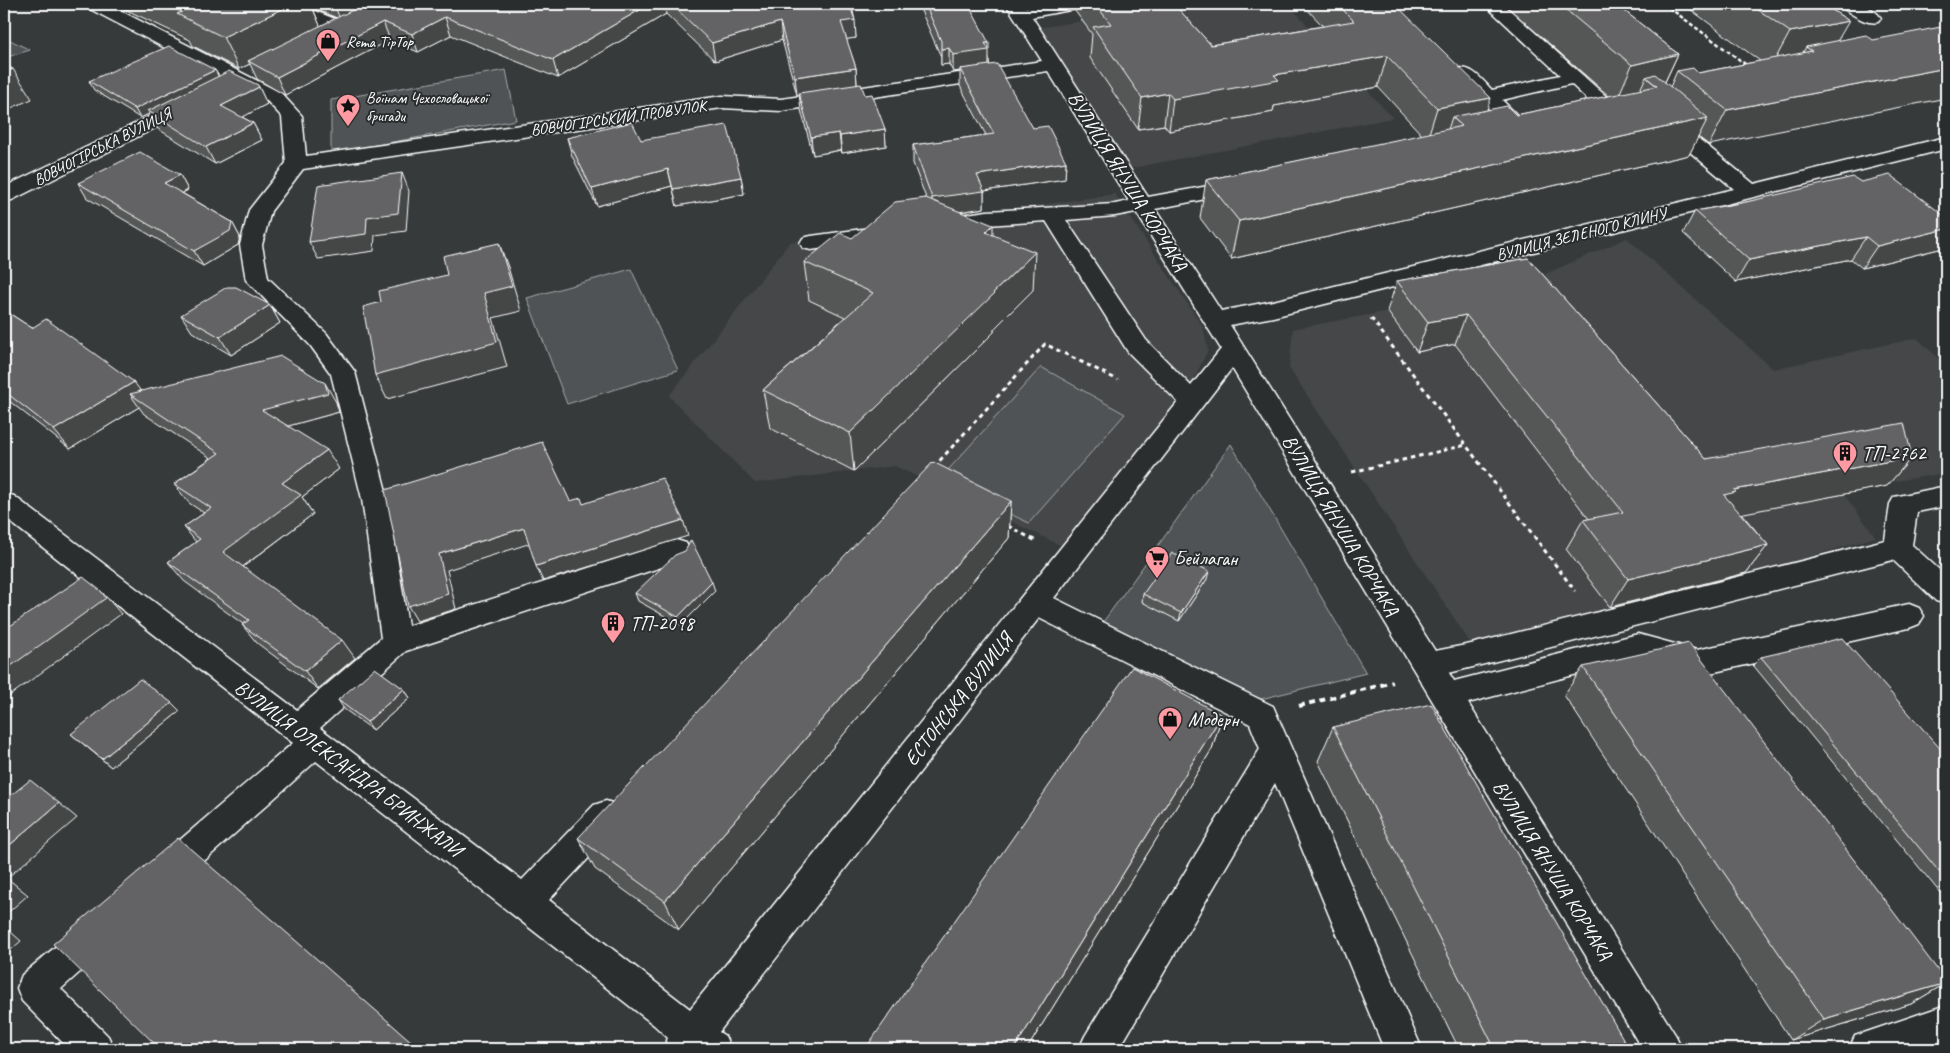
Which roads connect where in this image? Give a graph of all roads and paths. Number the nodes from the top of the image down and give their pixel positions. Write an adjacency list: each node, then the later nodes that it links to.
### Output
1 (94, 4): 20 (street)
2 (283, 4): 9 (street)
3 (1076, 4): 7 (street)
4 (1493, 4): 13 (street)
5 (1664, 4): 12 (path)
6 (1848, 4): 8 (street)
7 (1018, 8): 11 (street, ВУЛИЦЯ ЯНУША КОРЧАКА)
8 (1872, 18)
9 (315, 40)
10 (1454, 64): 15 (street)
11 (1054, 65): 20 (street, ВОВЧОГІРСЬКИЙ ПРОВУЛОК); 24 (street, ВУЛИЦЯ ЯНУША КОРЧАКА)
12 (1755, 65)
13 (1574, 78): 15 (street); 17 (street)
14 (204, 95): 23 (street, ВОВЧОГІРСЬКА ВУЛИЦЯ)
15 (1488, 97): 18 (street)
16 (1652, 111): 22 (street)
17 (1584, 117)
18 (1521, 130)
19 (1946, 144): 22 (street, ВУЛИЦЯ ЗЕЛЕНОГО КЛИНУ)
20 (296, 164): 45 (street)
21 (1261, 182): 24 (street)
22 (1751, 192): 27 (street, ВУЛИЦЯ ЗЕЛЕНОГО КЛИНУ)
23 (4, 196)
24 (1143, 206): 25 (street); 28 (street, ВУЛИЦЯ ЯНУША КОРЧАКА)
25 (1052, 214): 26 (street); 31 (street)
26 (811, 243)
27 (1350, 290): 28 (street, ВУЛИЦЯ ЗЕЛЕНОГО КЛИНУ); 32 (path)
28 (1216, 320): 29 (street, ВУЛИЦЯ ЯНУША КОРЧАКА)
29 (1234, 349): 31 (street, ЕСТОНСЬКА ВУЛИЦЯ); 46 (street, ВУЛИЦЯ ЯНУША КОРЧАКА)
30 (1121, 381): 33 (path)
31 (1193, 402): 42 (street, ЕСТОНСЬКА ВУЛИЦЯ)
32 (1466, 445): 34 (path); 44 (path)
33 (934, 468)
34 (1350, 472)
35 (1946, 496): 39 (street)
36 (4, 503): 50 (street, ВУЛИЦЯ ОЛЕКСАНДРА БРИНЖАЛИ)
37 (1005, 525): 38 (path)
38 (1039, 542)
39 (1898, 548): 41 (street); 44 (street)
40 (676, 551): 45 (street)
41 (1946, 593)
42 (1034, 602): 49 (street); 55 (street, ЕСТОНСЬКА ВУЛИЦЯ)
43 (1909, 616): 48 (street)
44 (1600, 624): 46 (street)
45 (396, 642): 50 (street)
46 (1427, 665): 48 (street, ВУЛИЦЯ ЯНУША КОРЧАКА)
47 (1398, 681): 49 (path)
48 (1446, 696): 59 (street, ВУЛИЦЯ ЯНУША КОРЧАКА)
49 (1262, 715): 51 (street)
50 (306, 736): 53 (street, ВУЛИЦЯ ОЛЕКСАНДРА БРИНЖАЛИ); 56 (street)
51 (1277, 750): 57 (street); 58 (street)
52 (627, 794): 53 (street)
53 (524, 903): 55 (street, ВУЛИЦЯ ОЛЕКСАНДРА БРИНЖАЛИ)
54 (1946, 1023): 60 (street)
55 (695, 1045)
56 (95, 1049)
57 (1098, 1049)
58 (1402, 1049)
59 (1663, 1049)
60 (1868, 1049)

